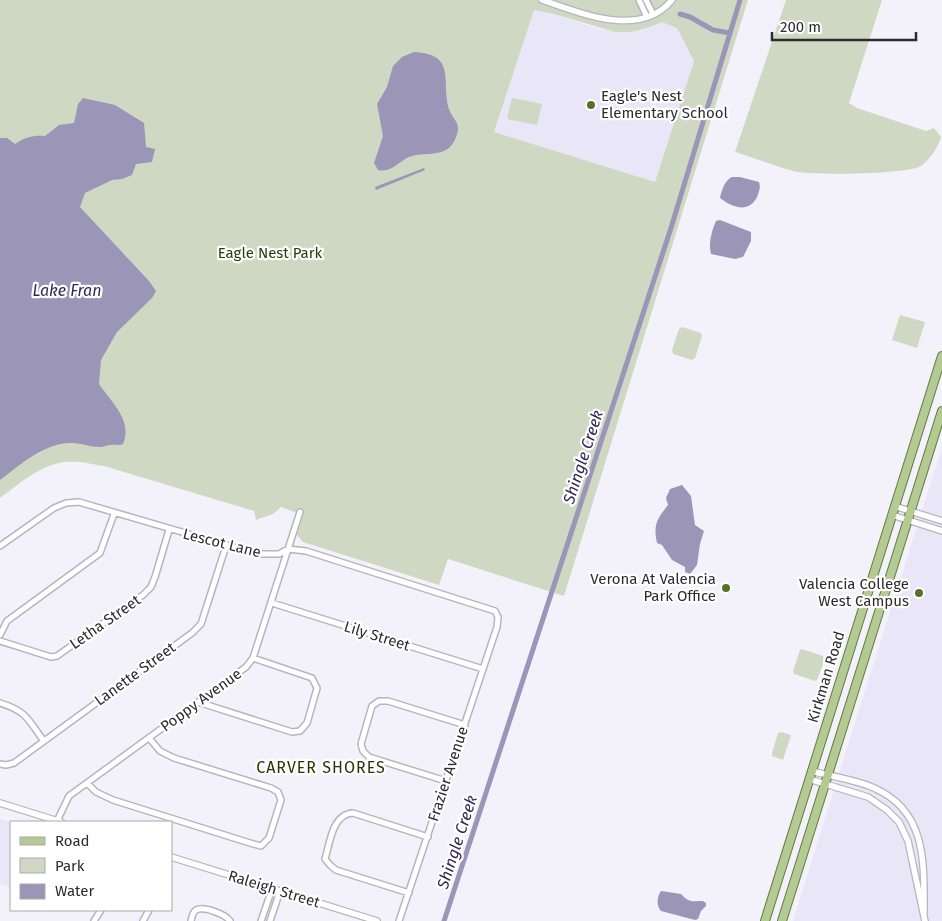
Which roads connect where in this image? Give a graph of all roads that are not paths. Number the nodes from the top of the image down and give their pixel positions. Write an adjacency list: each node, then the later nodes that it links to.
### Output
1 (542, 0): 5 (street)
2 (639, 0): 7 (street)
3 (646, 0): 6 (street)
4 (672, 0): 6 (street)
5 (553, 2): 7 (street)
6 (653, 14): 7 (street)
7 (647, 17)
8 (942, 356): 10 (main road, Kirkman Road)
9 (942, 412): 11 (main road, Kirkman Road)
10 (894, 506): 11 (street); 14 (main road, Kirkman Road)
11 (910, 511): 15 (street); 16 (main road, Kirkman Road)
12 (300, 512): 21 (street, Poppy Avenue)
13 (114, 514): 17 (street, Lescot Lane); 19 (street, Lescot Lane); 24 (street)
14 (892, 515): 16 (street); 34 (main road, Kirkman Road)
15 (942, 520)
16 (907, 521): 18 (street); 35 (main road, Kirkman Road)
17 (169, 530): 20 (street, Lescot Lane); 25 (street, Letha Street)
18 (942, 531)
19 (0, 546)
20 (226, 546): 21 (street, Lescot Lane); 32 (street, Lanette Street)
21 (288, 549): 22 (street, Poppy Avenue); 23 (street, Lescot Lane)
22 (272, 603): 26 (street, Poppy Avenue); 27 (street, Lily Street)
23 (497, 627): 27 (street, Frazier Avenue)
24 (0, 635)
25 (0, 641)
26 (253, 658): 28 (street, Poppy Avenue); 28 (street)
27 (483, 669): 30 (street, Frazier Avenue)
28 (198, 702): 31 (street, Poppy Avenue)
29 (0, 703): 32 (street)
30 (465, 725): 37 (street, Frazier Avenue); 37 (street)
31 (149, 738): 38 (street, Poppy Avenue); 38 (street)
32 (43, 740): 33 (street, Lanette Street)
33 (0, 764)
34 (811, 771): 35 (street); 36 (main road, Kirkman Road)
35 (827, 775): 39 (main road, Kirkman Road); 48 (street)
36 (809, 779): 39 (street); 55 (main road, Kirkman Road)
37 (446, 781): 43 (street, Frazier Avenue)
38 (87, 783): 42 (street, Poppy Avenue)
39 (824, 785): 48 (street); 56 (main road, Kirkman Road)
40 (0, 803): 41 (street)
41 (56, 821)
42 (59, 821)
43 (428, 837): 47 (street, Frazier Avenue); 47 (street)
44 (172, 857): 45 (street, Raleigh Street)
45 (272, 888): 46 (street, Raleigh Street); 51 (street)
46 (280, 891): 52 (street); 53 (street, Raleigh Street)
47 (409, 893): 54 (street, Frazier Avenue)
48 (924, 912): 57 (street)
49 (191, 921): 50 (street)
50 (230, 921)
51 (261, 921)
52 (270, 921)
53 (377, 921)
54 (399, 921)
55 (765, 921)
56 (782, 921)
57 (925, 921)

